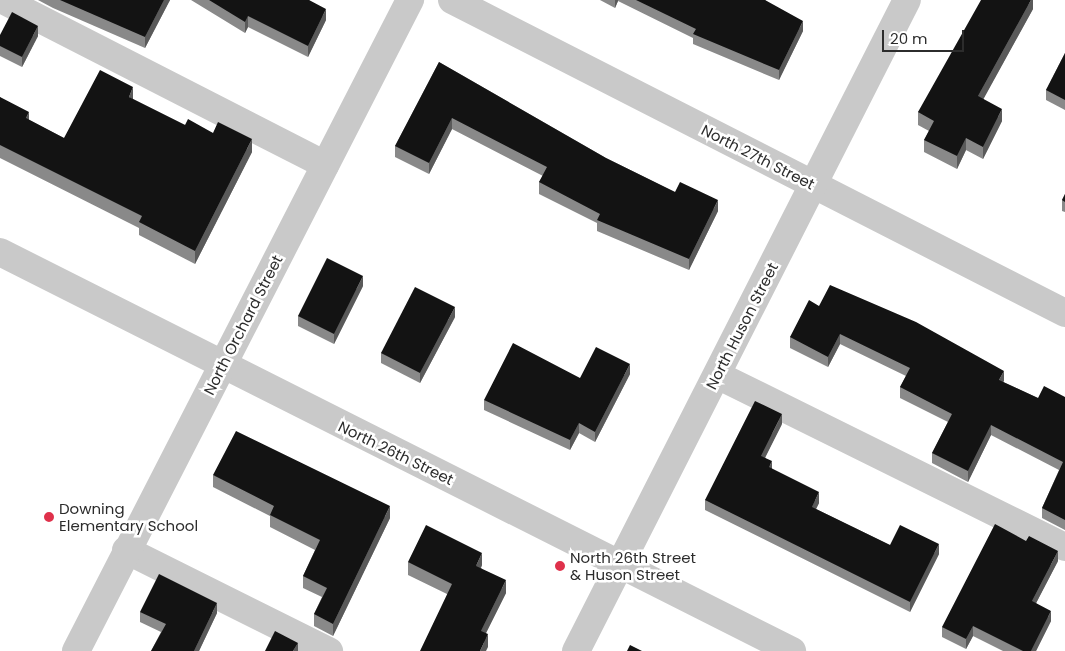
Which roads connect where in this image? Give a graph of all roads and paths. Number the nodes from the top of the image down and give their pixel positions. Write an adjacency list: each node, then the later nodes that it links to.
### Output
1 (2, 0): 5 (street)
2 (410, 0): 5 (street, North Orchard Street)
3 (452, 0): 6 (street, North 27th Street)
4 (907, 0): 6 (street, North Huson Street)
5 (324, 165): 9 (street, North Orchard Street)
6 (813, 186): 8 (street, North 27th Street); 10 (street, North Huson Street)
7 (0, 252): 9 (street, North 26th Street)
8 (1065, 313)
9 (222, 364): 12 (street, North Orchard Street); 13 (street, North 26th Street)
10 (717, 375): 11 (street); 13 (street, North Huson Street)
11 (1065, 547)
12 (126, 550): 14 (street, North Orchard Street); 15 (street)
13 (620, 564): 16 (street, North Huson Street); 17 (street, North 26th Street)
14 (76, 651)
15 (329, 651)
16 (576, 651)
17 (792, 651)

